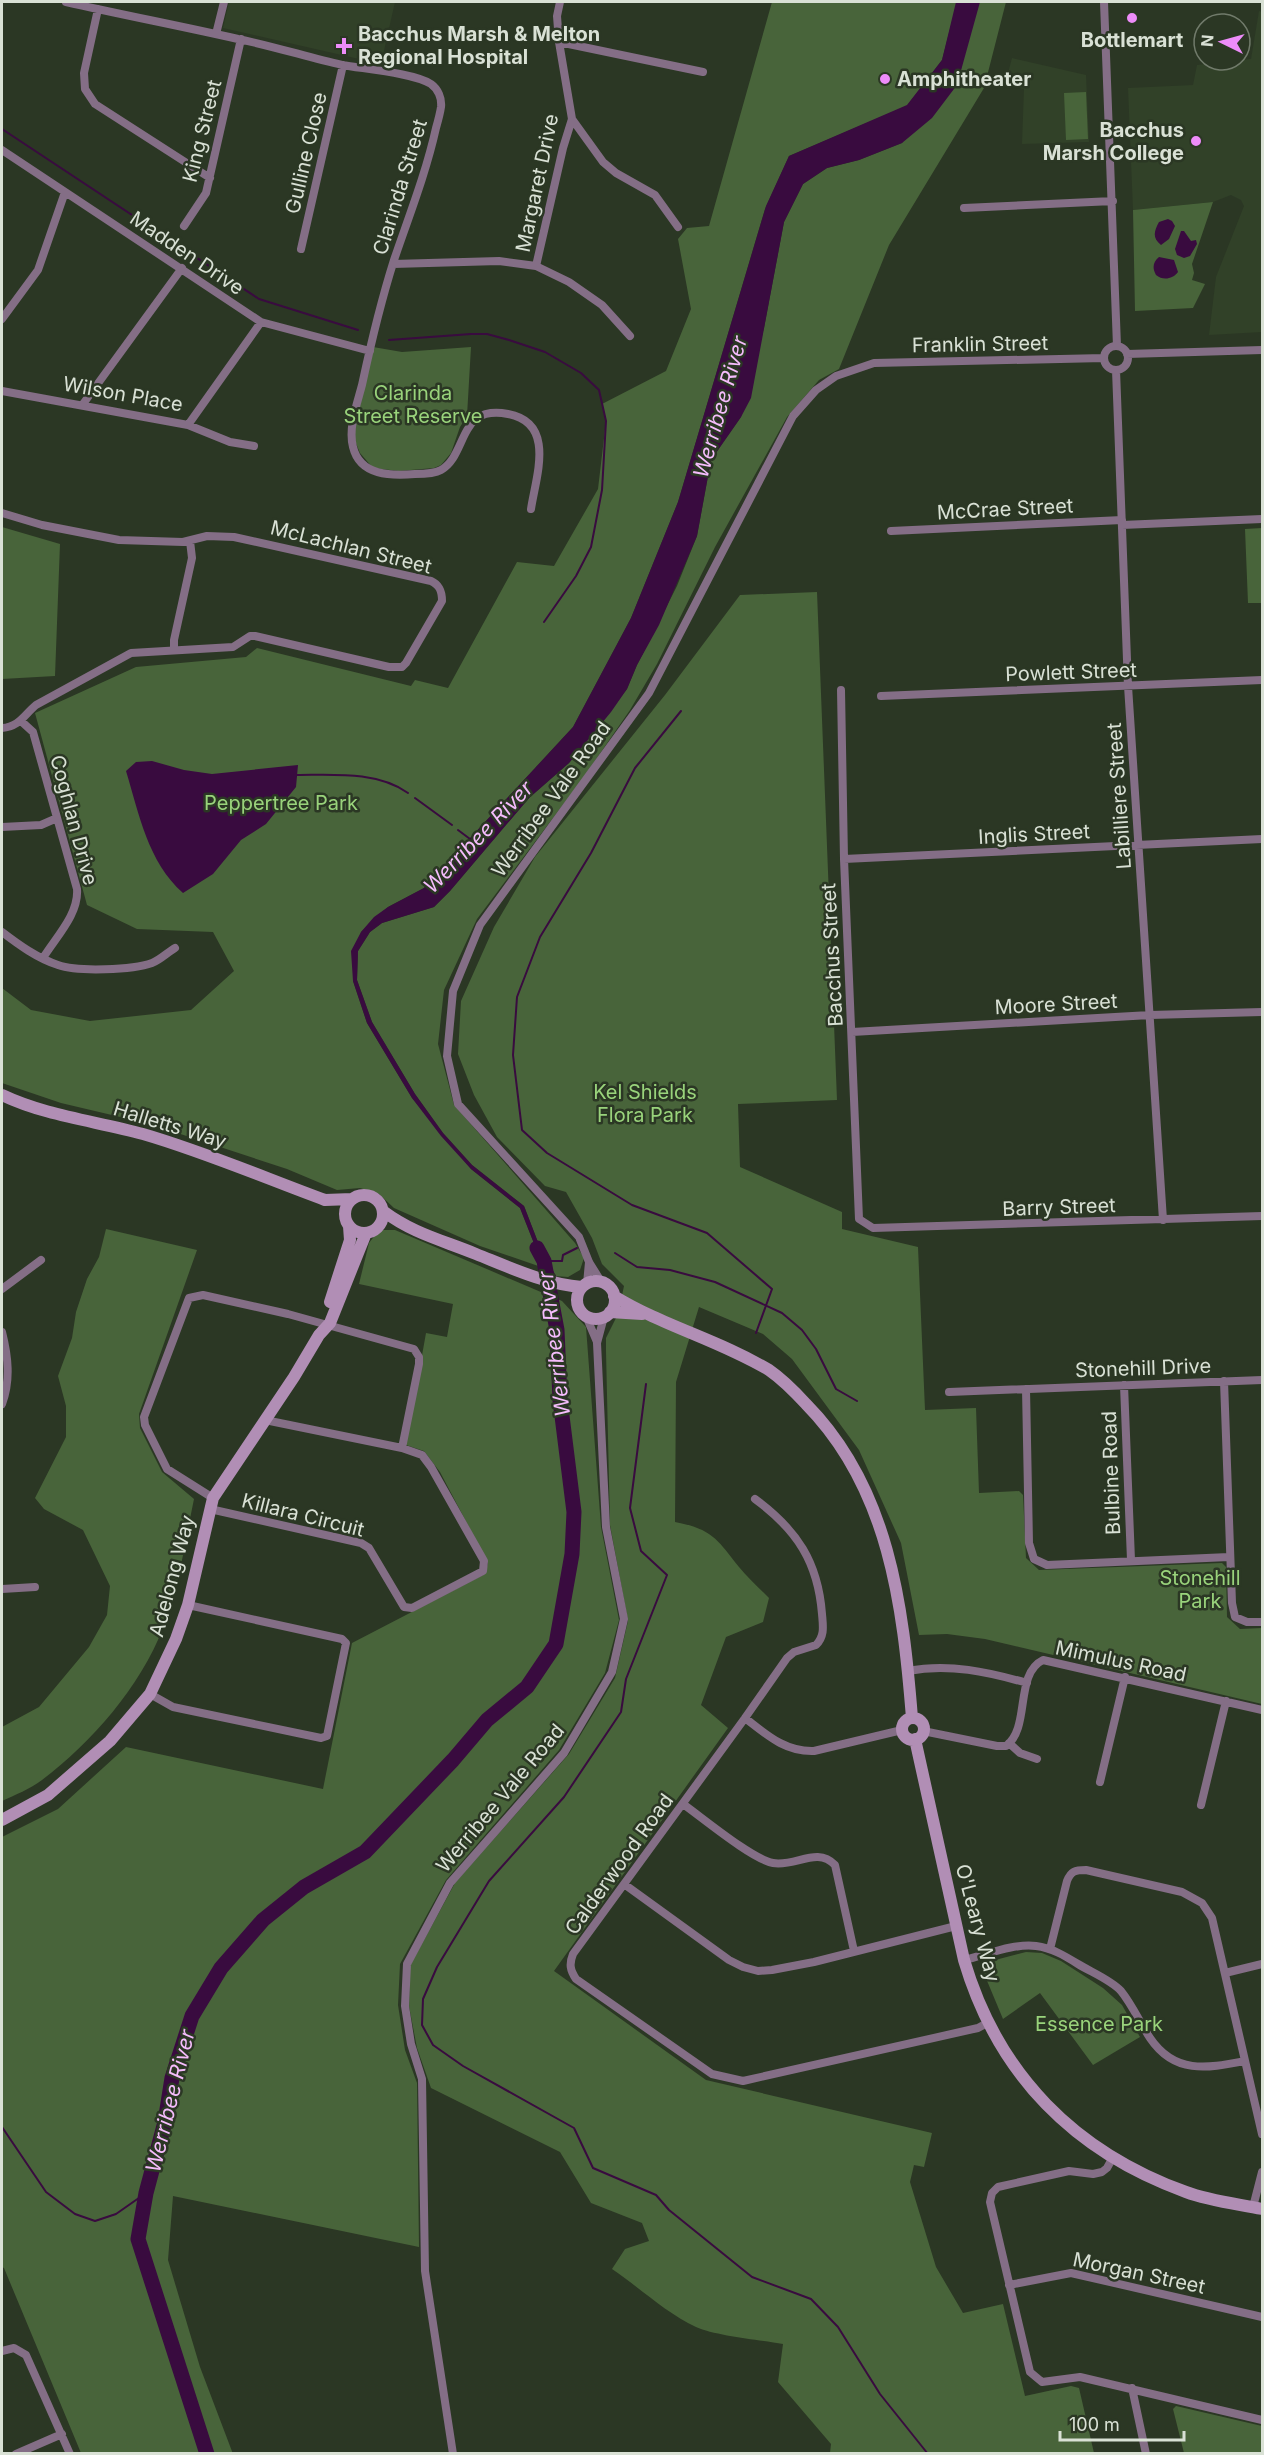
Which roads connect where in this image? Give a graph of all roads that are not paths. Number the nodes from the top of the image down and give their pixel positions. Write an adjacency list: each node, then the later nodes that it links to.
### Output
1 (71, 2): 5 (street, Clarinda Street)
2 (224, 2): 6 (street)
3 (560, 2): 8 (street, Margaret Drive)
4 (1104, 2): 15 (street)
5 (98, 9): 6 (street, Clarinda Street); 13 (street)
6 (216, 34): 7 (street, Clarinda Street)
7 (241, 39): 9 (street, Clarinda Street); 13 (street, King Street)
8 (559, 42): 10 (street); 11 (street, Margaret Drive)
9 (343, 65): 19 (street, Gulline Close); 20 (street, Clarinda Street)
10 (703, 72)
11 (572, 119): 18 (street); 21 (street, Margaret Drive)
12 (2, 150): 14 (street, Madden Drive)
13 (210, 178): 17 (street, King Street)
14 (65, 192): 22 (street, Madden Drive); 23 (street)
15 (1113, 201): 16 (street); 26 (street)
16 (964, 208)
17 (184, 226)
18 (678, 227)
19 (301, 249)
20 (393, 264): 21 (street, Margaret Drive); 28 (street, Clarinda Street)
21 (536, 267): 25 (street)
22 (182, 268): 24 (street, Madden Drive); 34 (street)
23 (2, 320)
24 (261, 322): 28 (street, Madden Drive); 35 (street, Wilson Place)
25 (630, 336)
26 (1117, 346): 29 (street); 30 (street)
27 (1263, 350): 29 (street)
28 (369, 351): 37 (street, Clarinda Street)
29 (1128, 354): 32 (street)
30 (1104, 358): 31 (street, Franklin Street); 32 (street)
31 (857, 367): 72 (street, Werribee Vale Road)
32 (1116, 370): 40 (street, Labilliere Street)
33 (2, 391): 34 (street, Wilson Place)
34 (83, 404): 35 (street, Wilson Place)
35 (188, 425): 36 (street)
36 (254, 446)
37 (531, 508)
38 (2, 513): 42 (street, McLachlan Street)
39 (1263, 519): 40 (street, McCrae Street)
40 (1122, 523): 41 (street, McCrae Street); 45 (street, Labilliere Street)
41 (891, 531)
42 (190, 541): 43 (street); 43 (street, McLachlan Street)
43 (174, 650): 48 (street, McLachlan Street)
44 (1263, 681): 45 (street, Powlett Street)
45 (1128, 686): 47 (street, Powlett Street); 53 (street, Labilliere Street)
46 (841, 690): 54 (street, Bacchus Street)
47 (881, 696)
48 (21, 721): 49 (street, McLachlan Street); 50 (street, Coghlan Drive)
49 (2, 728)
50 (57, 818): 51 (street); 57 (street, Coghlan Drive)
51 (2, 827)
52 (1263, 840): 53 (street, Inglis Street)
53 (1139, 845): 54 (street, Inglis Street); 59 (street, Labilliere Street)
54 (844, 859): 60 (street, Bacchus Street)
55 (2, 932): 57 (street)
56 (175, 948): 57 (street)
57 (43, 958)
58 (1263, 1012): 59 (street, Moore Street)
59 (1150, 1015): 60 (street, Moore Street); 68 (street, Labilliere Street)
60 (852, 1032): 66 (street, Bacchus Street)
61 (2, 1095): 63 (street, Halletts Way)
62 (352, 1199): 63 (street, Halletts Way); 64 (street); 67 (street)
63 (325, 1200): 67 (street, Halletts Way)
64 (383, 1211): 69 (street); 70 (street)
65 (1263, 1216): 68 (street, Barry Street)
66 (860, 1219): 68 (street, Barry Street)
67 (347, 1220): 70 (street); 82 (street, Adelong Way)
68 (1163, 1220)
69 (404, 1226): 70 (street); 74 (street)
70 (371, 1231): 82 (street, Adelong Way)
71 (41, 1260): 76 (street)
72 (589, 1262): 73 (street, Werribee Vale Road); 75 (street, Werribee Vale Road)
73 (602, 1283): 75 (street); 77 (street)
74 (554, 1284): 75 (street); 78 (street)
75 (585, 1285): 78 (street)
76 (2, 1289)
77 (614, 1296): 79 (street); 80 (street)
78 (577, 1304): 81 (street)
79 (644, 1314): 80 (street); 101 (street)
80 (607, 1315): 81 (street); 84 (street, Werribee Vale Road)
81 (586, 1316): 84 (street, Werribee Vale Road)
82 (323, 1328): 91 (street, Adelong Way); 92 (street); 94 (street)
83 (2, 1332): 90 (street)
84 (597, 1343): 138 (street, Werribee Vale Road)
85 (1263, 1380): 86 (street, Stonehill Drive)
86 (1224, 1381): 87 (street, Stonehill Drive); 95 (street)
87 (1124, 1386): 88 (street, Stonehill Drive); 96 (street, Bulbine Road)
88 (1026, 1389): 89 (street, Stonehill Drive); 96 (street)
89 (949, 1392)
90 (2, 1404)
91 (266, 1419): 92 (street, Killara Circuit); 94 (street, Adelong Way)
92 (402, 1448): 94 (street, Killara Circuit)
93 (755, 1499): 107 (street, Calderwood Road)
94 (212, 1503): 99 (street, Adelong Way)
95 (1229, 1557): 96 (street); 100 (street)
96 (1131, 1560)
97 (35, 1587): 98 (street)
98 (2, 1589)
99 (188, 1605): 104 (street, Adelong Way); 104 (street)
100 (1263, 1622)
101 (908, 1671): 103 (street); 108 (street)
102 (1125, 1677): 103 (street, Mimulus Road); 105 (street, Mimulus Road); 113 (street)
103 (1027, 1683): 111 (street, Mimulus Road)
104 (150, 1694): 116 (street, Adelong Way)
105 (1226, 1701): 106 (street, Mimulus Road); 115 (street)
106 (1263, 1710)
107 (745, 1718): 109 (street); 114 (street, Calderwood Road)
108 (912, 1718): 109 (street); 110 (street)
109 (902, 1730): 110 (street)
110 (919, 1735): 111 (street); 118 (street, O'Leary Way)
111 (1009, 1743): 112 (street)
112 (1037, 1759)
113 (1100, 1782)
114 (683, 1804): 117 (street, Calderwood Road); 120 (street)
115 (1201, 1805)
116 (2, 1820)
117 (624, 1884): 120 (street); 124 (street, Calderwood Road)
118 (956, 1926): 120 (street); 121 (street, O'Leary Way)
119 (1050, 1949): 121 (street); 123 (street); 125 (street)
120 (854, 1951)
121 (964, 1960): 124 (street, O'Leary Way)
122 (1263, 1964): 123 (street)
123 (1225, 1973): 125 (street)
124 (989, 2022): 127 (street, O'Leary Way)
125 (1245, 2061): 126 (street)
126 (1263, 2134)
127 (1112, 2158): 129 (street, O'Leary Way); 130 (street)
128 (1263, 2172): 129 (street)
129 (1258, 2208)
130 (1009, 2285): 131 (street, Morgan Street); 133 (street)
131 (1263, 2317)
132 (2, 2351): 135 (street)
133 (1132, 2388): 134 (street); 139 (street)
134 (1263, 2420)
135 (62, 2434): 136 (street); 137 (street)
136 (16, 2454)
137 (70, 2454)
138 (453, 2454)
139 (1146, 2454)

